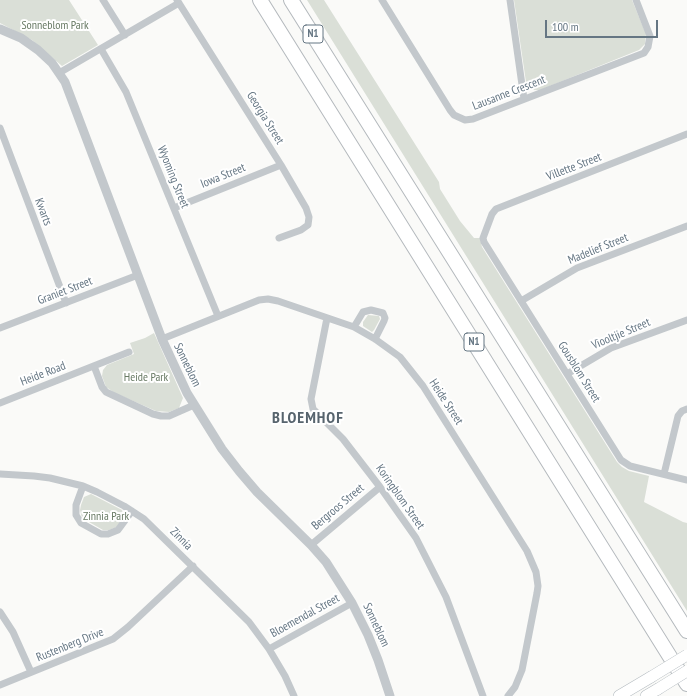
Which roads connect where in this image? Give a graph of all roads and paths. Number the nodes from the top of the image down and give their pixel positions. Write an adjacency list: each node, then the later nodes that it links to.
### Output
1 (103, 0): 10 (street)
2 (260, 0): 53 (highway, N1)
3 (291, 0): 12 (highway, N1)
4 (298, 0): 12 (highway)
5 (382, 0): 14 (street, Lausanne Crescent)
6 (510, 0): 14 (street)
7 (636, 0): 14 (street, Lausanne Crescent)
8 (178, 1): 10 (street); 17 (street, Georgia Street)
9 (0, 29): 13 (street, Sonneblom)
10 (125, 34): 11 (street)
11 (101, 48): 13 (street); 18 (street, Wyoming Street)
12 (334, 68): 48 (highway, N1)
13 (59, 73): 22 (street, Sonneblom)
14 (524, 99)
15 (0, 128): 24 (street, Kwarts)
16 (687, 134): 20 (street, Villette Street)
17 (281, 165): 18 (street, Iowa Street); 21 (street, Georgia Street)
18 (174, 208): 25 (street, Wyoming Street)
19 (687, 226): 23 (street, Madelief Street)
20 (484, 235): 23 (street, Gousblom Street)
21 (279, 238)
22 (138, 275): 24 (street, Graniet Street); 30 (street, Sonneblom)
23 (521, 301): 34 (street, Gousblom Street)
24 (66, 302): 28 (street, Graniet Street)
25 (218, 316): 26 (street, Heide Street); 30 (street, Heide Street)
26 (327, 318): 29 (street, Heide Street); 42 (street, Koringblom Street)
27 (687, 320): 34 (street, Viooltjie Street)
28 (0, 328)
29 (354, 328): 31 (street, Heide Street); 31 (street)
30 (162, 339): 36 (street, Sonneblom)
31 (375, 339): 58 (street, Heide Street)
32 (129, 352): 33 (street, Heide Road)
33 (94, 366): 35 (street, Heide Road); 36 (street)
34 (567, 374): 39 (street, Gousblom Street)
35 (0, 403)
36 (194, 404): 44 (street, Sonneblom)
37 (687, 409): 39 (street)
38 (0, 474): 41 (street, Zinnia)
39 (664, 474): 40 (street, Gousblom Street)
40 (687, 480)
41 (83, 486): 43 (street, Zinnia); 43 (street)
42 (380, 486): 44 (street, Bergroos Street); 57 (street, Koringblom Street)
43 (132, 511): 45 (street, Zinnia)
44 (311, 545): 46 (street, Sonneblom)
45 (193, 566): 49 (street, Zinnia); 52 (street, Rustenberg Drive)
46 (352, 603): 49 (street, Bloemendal Street); 56 (street, Sonneblom)
47 (0, 612): 52 (street)
48 (687, 630)
49 (269, 649): 55 (street, Zinnia)
50 (687, 655): 59 (main road, bridge)
51 (687, 671): 60 (main road, bridge)
52 (31, 672): 54 (street, Rustenberg Drive)
53 (687, 684)
54 (0, 685)
55 (294, 696)
56 (390, 696)
57 (483, 696)
58 (508, 696)
59 (619, 696)
60 (646, 696)

